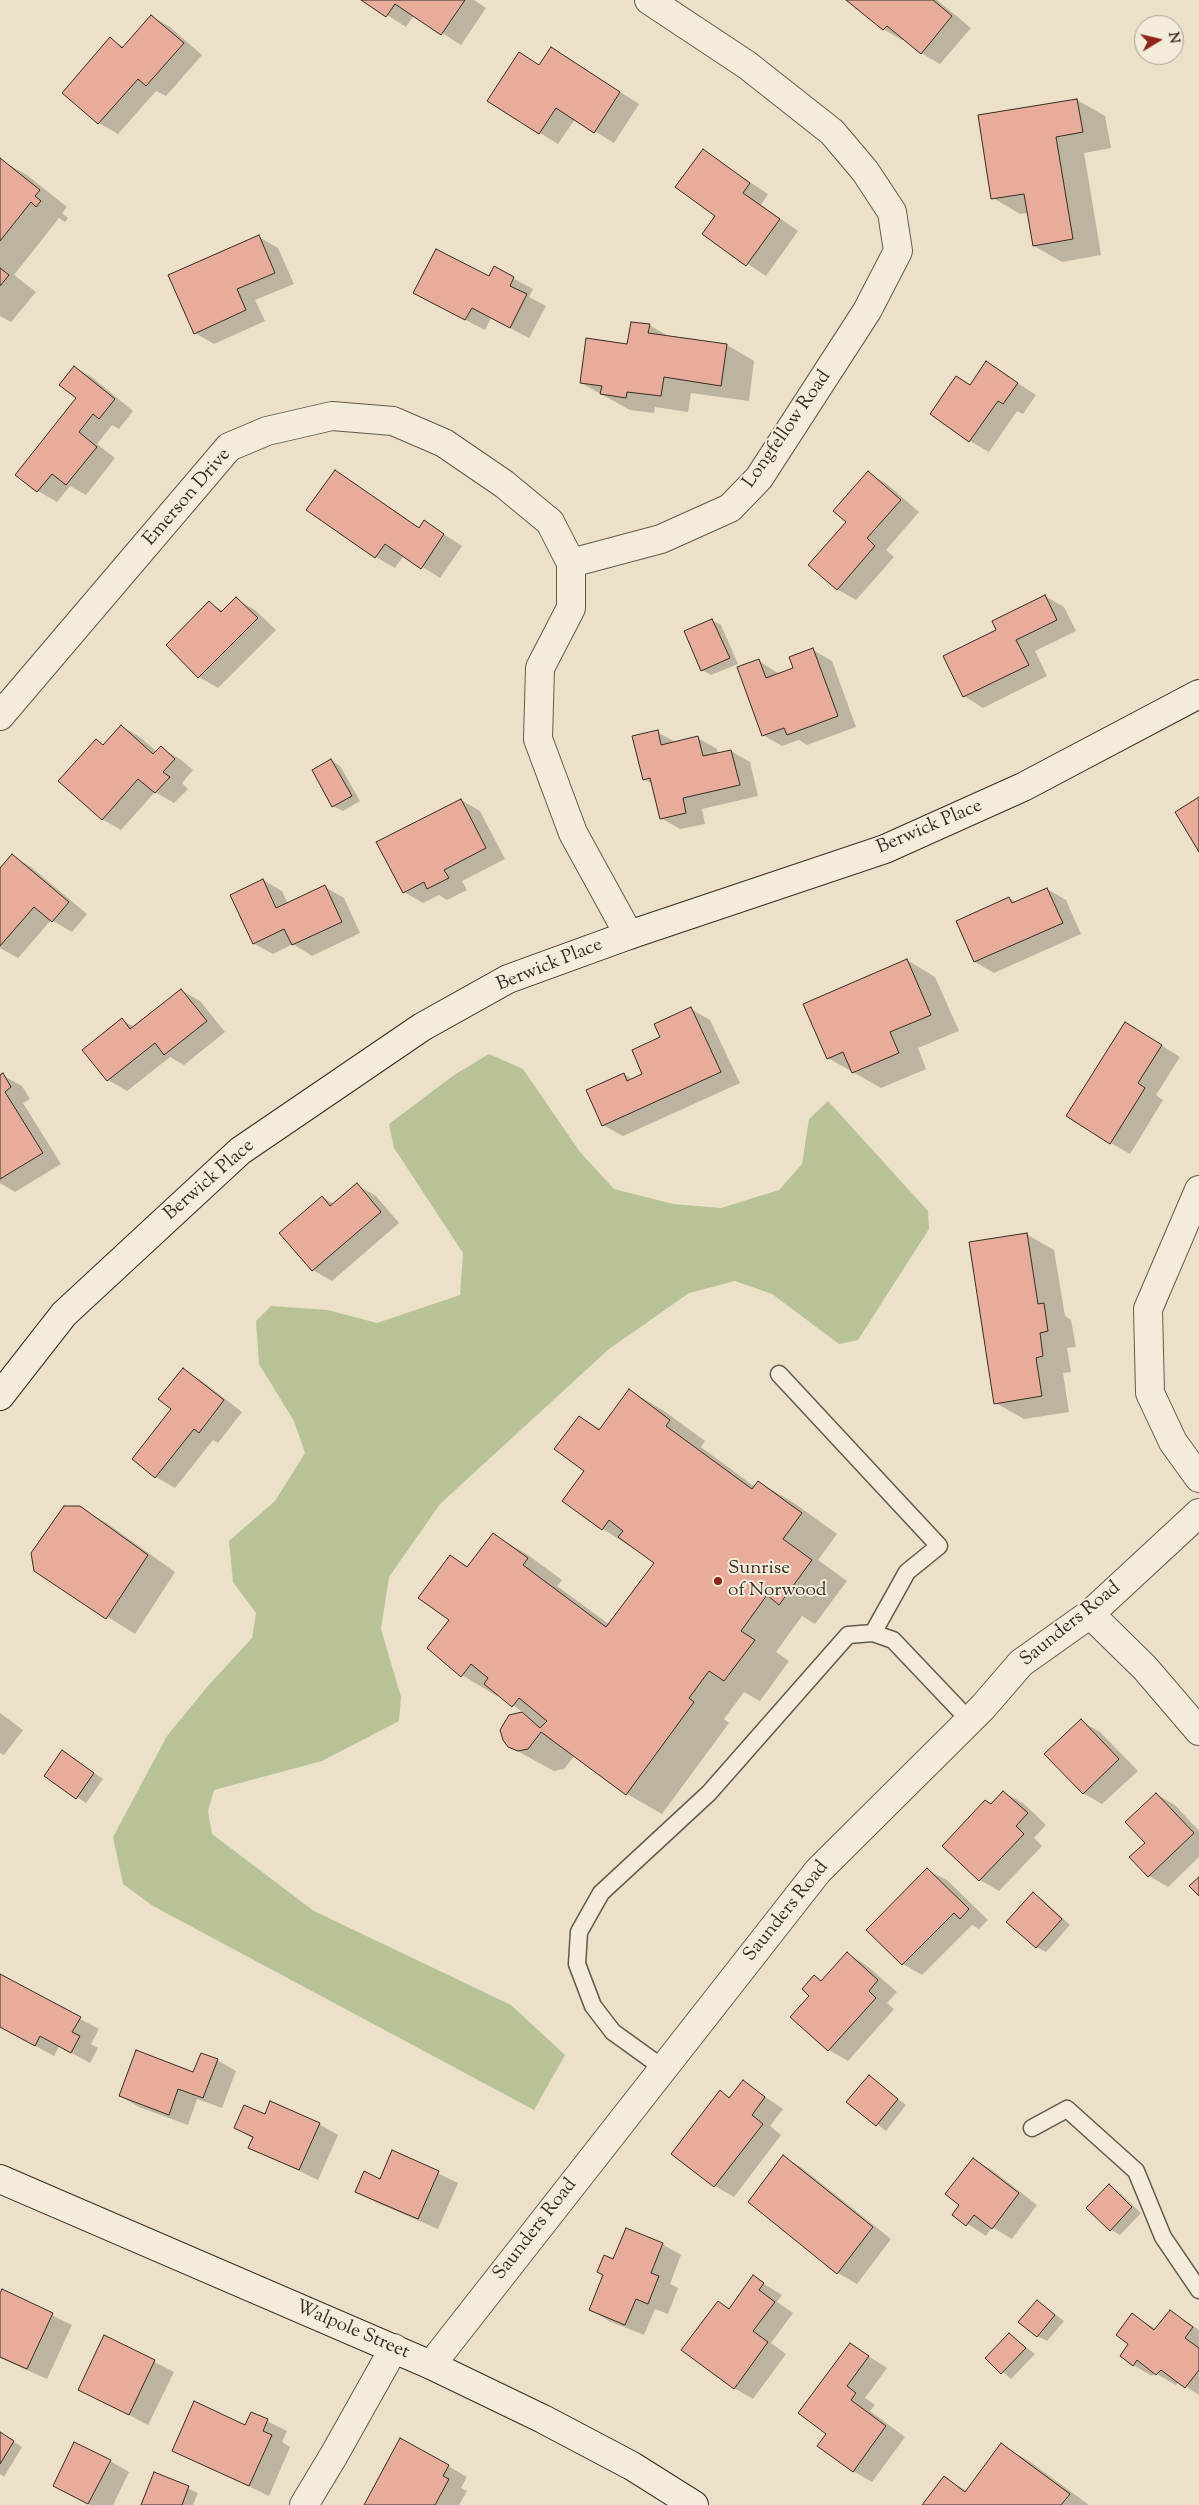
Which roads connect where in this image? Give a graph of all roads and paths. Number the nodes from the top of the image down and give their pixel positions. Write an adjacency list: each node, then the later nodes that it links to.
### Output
1 (649, 0): 2 (street, Longfellow Road)
2 (570, 563): 4 (street, Emerson Drive); 5 (street)
3 (1199, 694): 5 (street, Berwick Place)
4 (0, 716)
5 (629, 934): 8 (street, Berwick Place)
6 (1199, 1190): 9 (street)
7 (779, 1374): 12 (lane)
8 (0, 1396)
9 (1199, 1478)
10 (1199, 1513): 11 (street, Saunders Road)
11 (1090, 1614): 13 (street, Saunders Road); 14 (street)
12 (873, 1633): 13 (lane); 15 (lane)
13 (969, 1720): 15 (street, Saunders Road)
14 (1199, 1730)
15 (663, 2068): 20 (street, Saunders Road)
16 (1032, 2128): 18 (lane)
17 (0, 2179): 19 (street, Walpole Street)
18 (1199, 2290)
19 (394, 2348): 20 (street, Walpole Street); 21 (street)
20 (431, 2364): 22 (street, Walpole Street)
21 (304, 2505)
22 (694, 2505)

